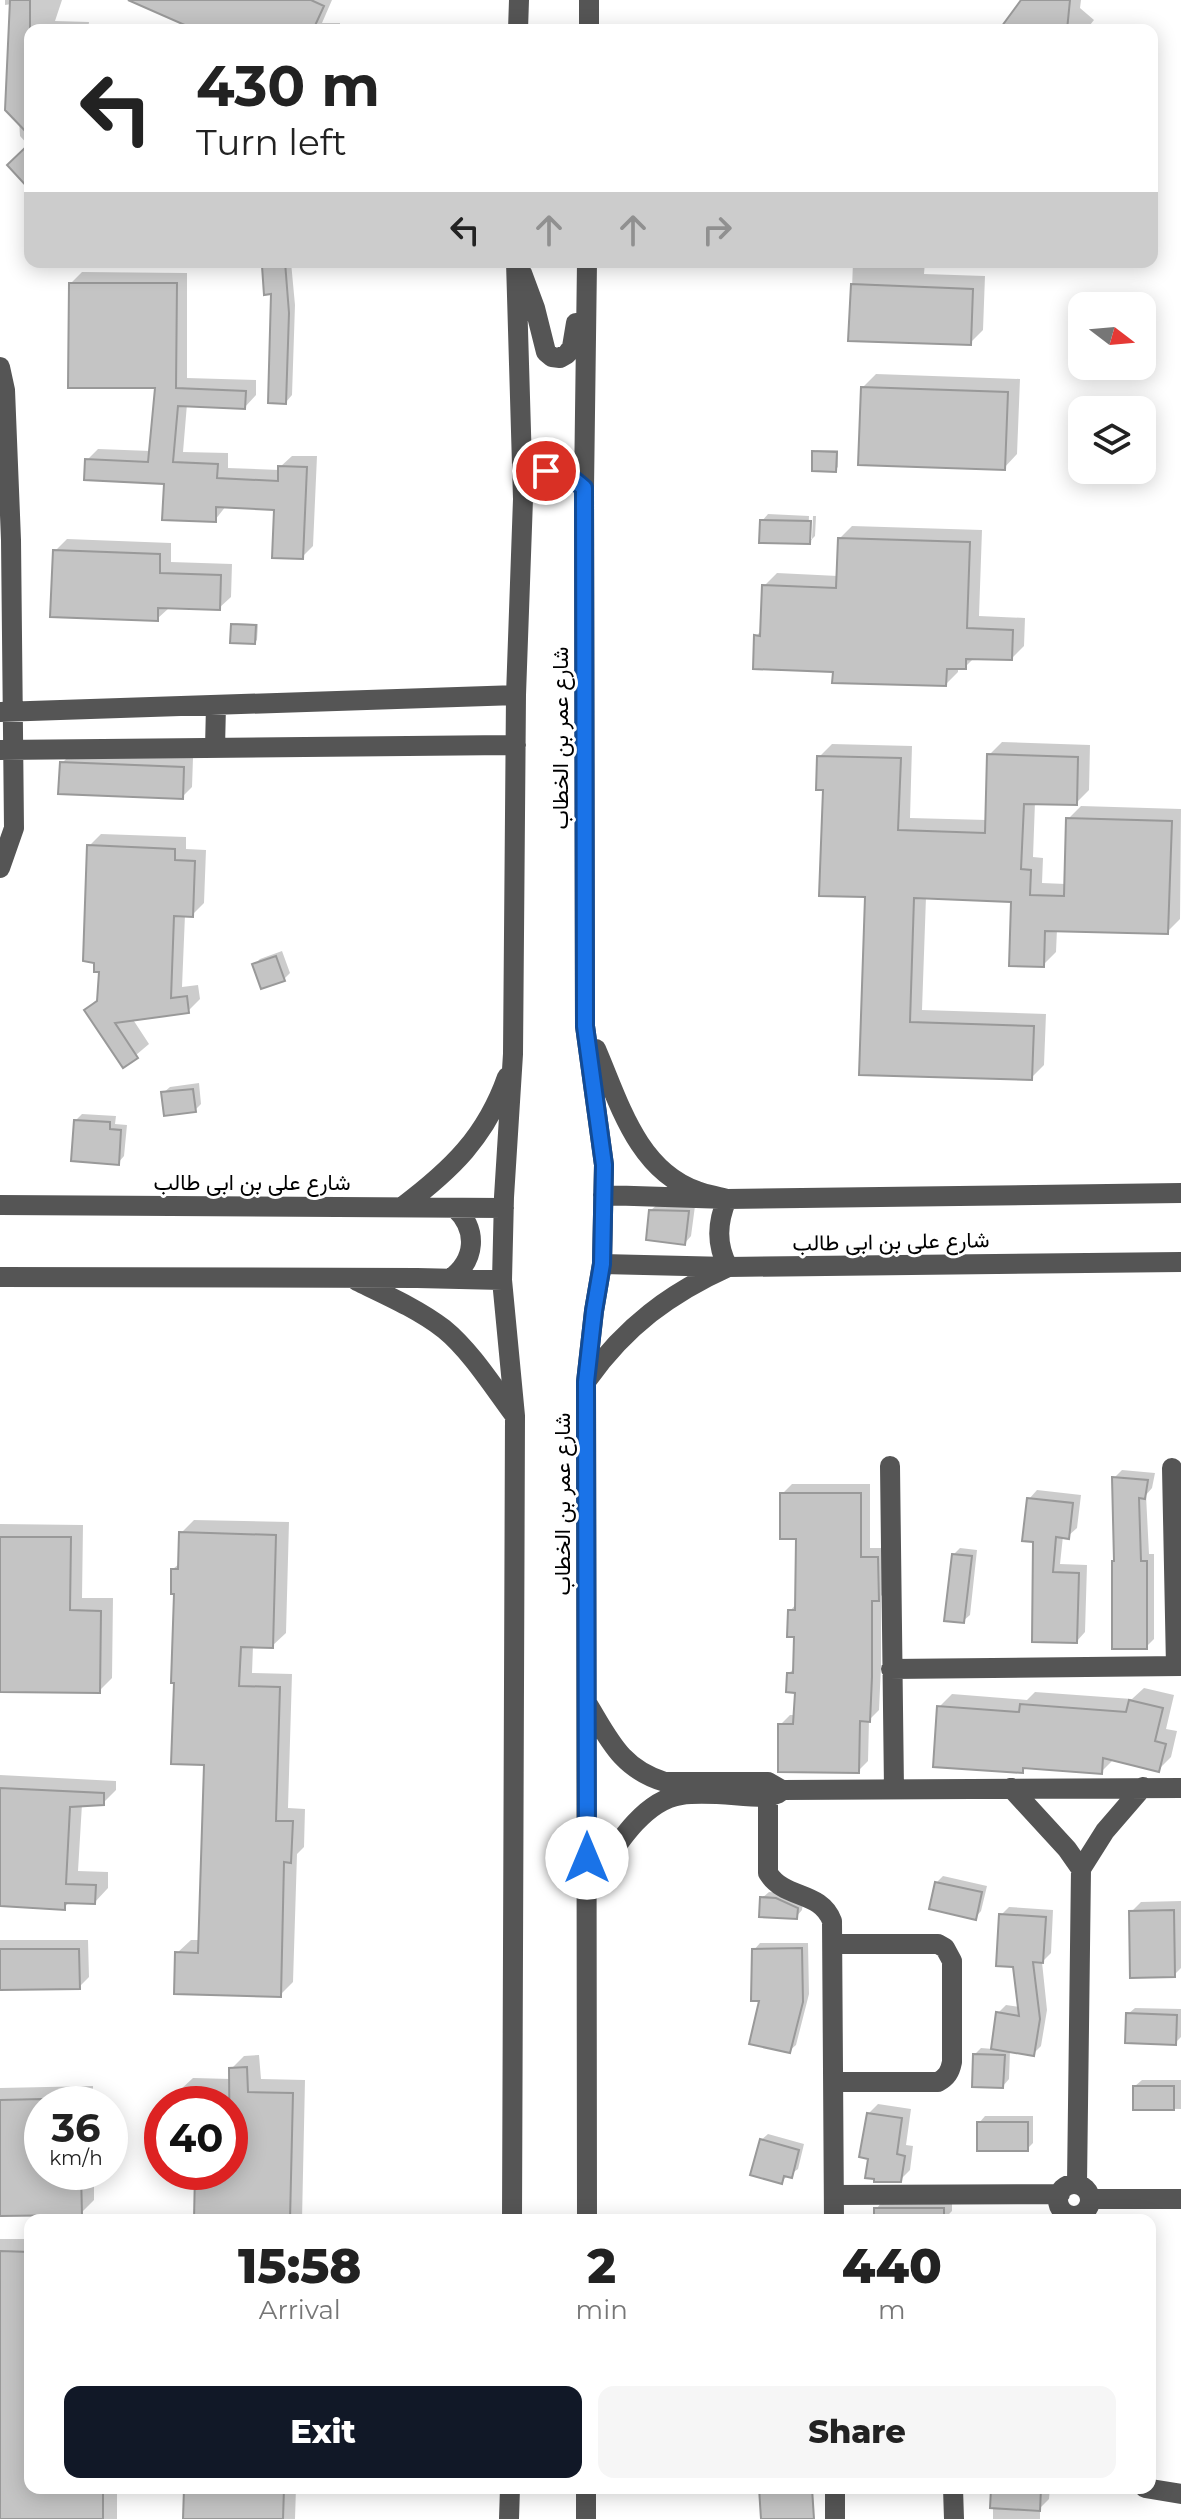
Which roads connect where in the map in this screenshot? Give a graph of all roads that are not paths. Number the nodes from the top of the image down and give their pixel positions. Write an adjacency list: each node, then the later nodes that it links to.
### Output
1 (519, 0): 3 (street)
2 (589, 0): 4 (street)
3 (518, 24)
4 (589, 24)
5 (516, 268): 11 (street, شارع عمر بن الخطاب)
6 (518, 268): 7 (street)
7 (586, 268)
8 (587, 268): 10 (street, شارع عمر بن الخطاب)
9 (0, 367): 12 (street)
10 (584, 488): 11 (street); 20 (street, شارع عمر بن الخطاب)
11 (523, 499): 13 (street, شارع عمر بن الخطاب)
12 (6, 540): 15 (street)
13 (516, 695): 14 (street); 16 (street, شارع عمر بن الخطاب)
14 (216, 705): 15 (street); 17 (street)
15 (7, 712): 18 (street)
16 (516, 745): 17 (street); 21 (street, شارع عمر بن الخطاب)
17 (215, 748): 18 (street)
18 (7, 750): 19 (street)
19 (0, 868)
20 (585, 1026): 23 (street, شارع عمر بن الخطاب); 24 (street)
21 (513, 1054): 26 (street); 28 (street, شارع عمر بن الخطاب)
22 (1181, 1193): 24 (street, شارع على بن ابى طالب)
23 (603, 1195): 24 (street, شارع على بن ابى طالب); 30 (street, شارع عمر بن الخطاب)
24 (727, 1199): 31 (street)
25 (0, 1205): 26 (street, شارع على بن ابى طالب)
26 (402, 1207): 27 (street, شارع على بن ابى طالب)
27 (455, 1208): 28 (street, شارع على بن ابى طالب); 34 (street)
28 (504, 1208): 35 (street, شارع عمر بن الخطاب)
29 (1181, 1262): 31 (street, شارع على بن ابى طالب)
30 (602, 1264): 31 (street, شارع على بن ابى طالب); 36 (street, شارع عمر بن الخطاب)
31 (728, 1267): 36 (street)
32 (0, 1277): 33 (street)
33 (350, 1278): 34 (street); 37 (street)
34 (450, 1279): 35 (street)
35 (502, 1280): 37 (street, شارع عمر بن الخطاب)
36 (586, 1382): 43 (street, شارع عمر بن الخطاب)
37 (515, 1416): 57 (street, شارع عمر بن الخطاب)
38 (890, 1466): 42 (street)
39 (1172, 1468): 40 (street)
40 (1177, 1550): 41 (street)
41 (1178, 1666): 42 (street)
42 (891, 1669): 48 (street)
43 (587, 1703): 45 (street); 51 (street, شارع عمر بن الخطاب)
44 (1143, 1787): 46 (street); 47 (street); 50 (street)
45 (696, 1788): 49 (street); 51 (street)
46 (1011, 1788): 48 (street); 50 (street)
47 (1181, 1788)
48 (894, 1789): 49 (street)
49 (772, 1790): 52 (street)
50 (1081, 1869): 54 (street)
51 (587, 1889): 58 (street, شارع عمر بن الخطاب)
52 (834, 1944): 53 (street); 53 (street)
53 (834, 2082): 55 (street)
54 (1076, 2192): 55 (street); 56 (street); 60 (street); 61 (street)
55 (834, 2195): 59 (street)
56 (1181, 2199)
57 (512, 2214)
58 (587, 2214)
59 (834, 2214)
60 (1066, 2214)
61 (1082, 2214)
62 (1156, 2490): 67 (street)
63 (510, 2494): 68 (street)
64 (586, 2494): 69 (street)
65 (835, 2494): 70 (street)
66 (953, 2494): 71 (street)
67 (1181, 2494)
68 (509, 2519)
69 (586, 2519)
70 (835, 2519)
71 (954, 2519)

